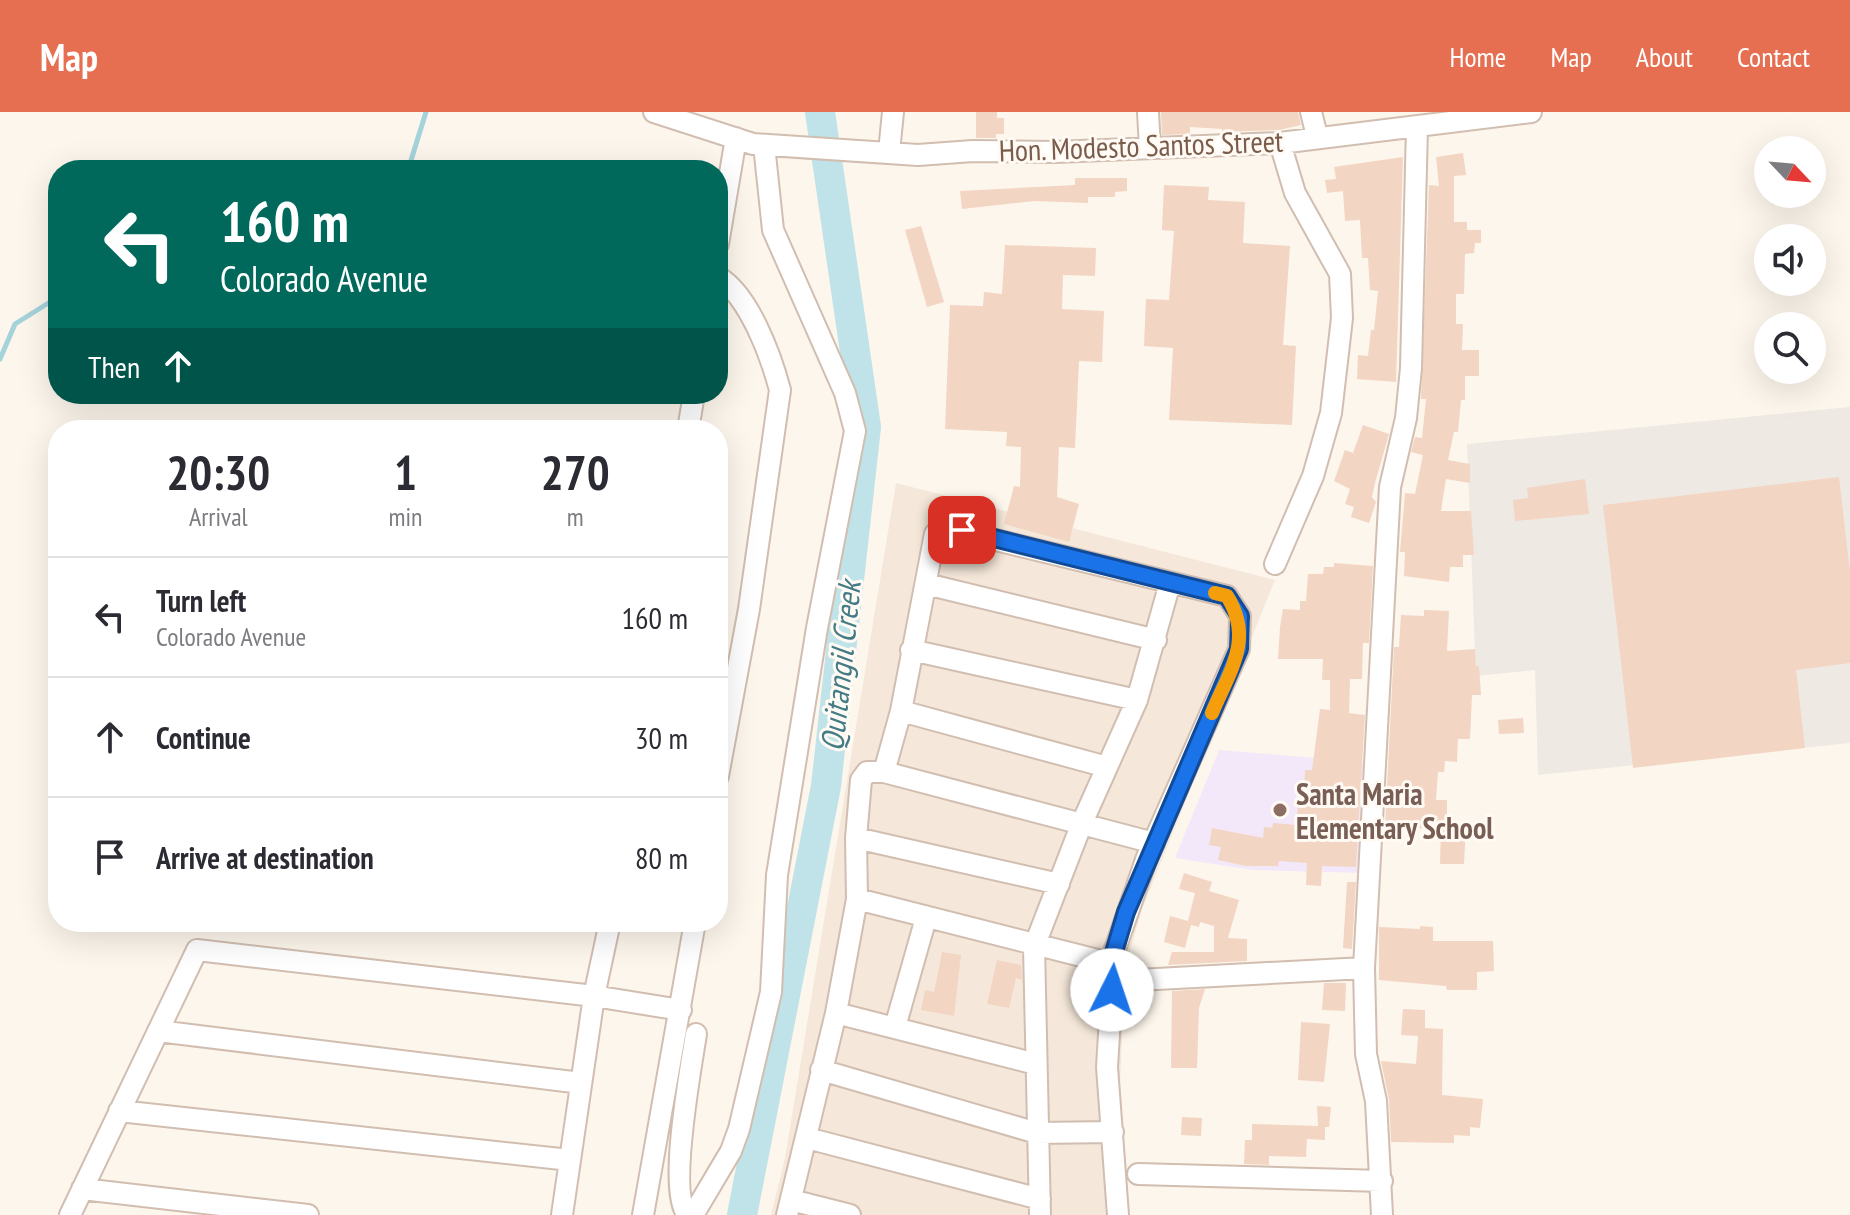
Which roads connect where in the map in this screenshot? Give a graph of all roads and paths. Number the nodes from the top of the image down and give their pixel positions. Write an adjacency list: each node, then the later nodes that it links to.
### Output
1 (654, 112): 9 (street, Hon. Modesto Santos Street)
2 (893, 112): 13 (street)
3 (1148, 112): 12 (street)
4 (1311, 112): 8 (street)
5 (1531, 112): 6 (street, Hon. Modesto Santos Street)
6 (1488, 114): 7 (street, Hon. Modesto Santos Street)
7 (1409, 122): 8 (street, Hon. Modesto Santos Street); 36 (street)
8 (1317, 136): 10 (street, Hon. Modesto Santos Street)
9 (736, 138): 11 (street, Hon. Modesto Santos Street); 14 (street)
10 (1280, 143): 12 (street, Hon. Modesto Santos Street); 16 (street)
11 (764, 145): 13 (street, Hon. Modesto Santos Street); 61 (street)
12 (1150, 148): 13 (street, Hon. Modesto Santos Street)
13 (889, 152)
14 (728, 185)
15 (728, 285): 23 (street)
16 (1275, 564)
17 (1170, 583): 18 (street); 19 (street); 28 (street)
18 (926, 584): 19 (street); 20 (street)
19 (1156, 640): 21 (street)
20 (911, 650): 21 (street); 22 (street)
21 (1137, 700): 24 (street)
22 (901, 711): 24 (street); 25 (street)
23 (728, 721)
24 (1107, 767): 26 (street)
25 (884, 772): 26 (street); 27 (street)
26 (1082, 823): 28 (street); 29 (street)
27 (856, 838): 29 (street); 30 (street)
28 (1154, 843): 35 (street)
29 (1059, 884): 34 (street)
30 (857, 899): 31 (street); 40 (street)
31 (926, 918): 34 (street); 41 (street)
32 (608, 932): 38 (street)
33 (693, 932): 39 (street)
34 (1034, 947): 35 (street); 44 (street)
35 (1113, 964): 48 (street)
36 (1364, 968): 37 (street); 53 (street)
37 (1138, 980)
38 (594, 996): 39 (street); 42 (street); 46 (street)
39 (681, 1010): 60 (street)
40 (836, 1013): 41 (street); 45 (street)
41 (895, 1027): 44 (street)
42 (158, 1031): 46 (street); 47 (street)
43 (696, 1034): 61 (street)
44 (1036, 1064): 49 (street)
45 (821, 1070): 49 (street); 50 (street)
46 (581, 1083): 51 (street)
47 (119, 1111): 51 (street); 54 (street)
48 (1113, 1132): 49 (street); 63 (street)
49 (1037, 1133): 56 (street)
50 (807, 1138): 55 (street); 56 (street)
51 (570, 1160): 59 (street)
52 (1138, 1174): 53 (street)
53 (1382, 1181): 64 (street)
54 (82, 1189): 57 (street); 58 (street)
55 (789, 1207): 62 (street)
56 (1040, 1207)
57 (70, 1215)
58 (308, 1215)
59 (562, 1215)
60 (643, 1215)
61 (690, 1215)
62 (850, 1215)
63 (1118, 1215)
64 (1382, 1215)

